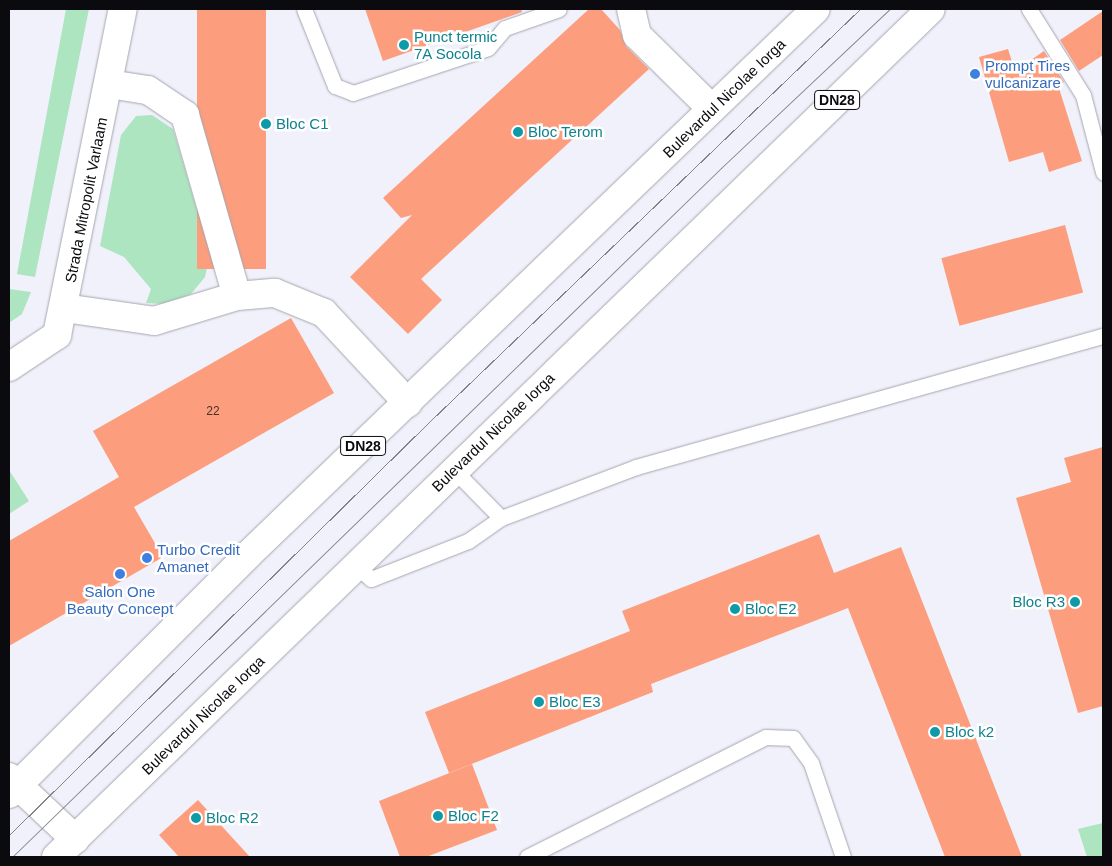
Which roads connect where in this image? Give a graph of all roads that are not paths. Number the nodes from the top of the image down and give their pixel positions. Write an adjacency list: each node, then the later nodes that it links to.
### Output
1 (123, 9): 8 (main road, Strada Mitropolit Varlaam)
2 (304, 9): 3 (lane)
3 (559, 9)
4 (631, 9): 9 (main road)
5 (816, 9): 9 (main road, Bulevardul Nicolae Iorga / DN28)
6 (932, 9): 16 (main road, Bulevardul Nicolae Iorga / DN28)
7 (1029, 9): 10 (lane)
8 (109, 84): 11 (main road); 12 (main road, Strada Mitropolit Varlaam)
9 (712, 109): 15 (main road, Bulevardul Nicolae Iorga / DN28)
10 (1103, 172)
11 (237, 296): 12 (main road); 15 (main road)
12 (64, 308): 14 (main road, Strada Mitropolit Varlaam)
13 (1103, 336): 17 (lane)
14 (9, 367)
15 (408, 403): 19 (main road, Bulevardul Nicolae Iorga / DN28)
16 (454, 470): 17 (lane); 18 (main road, Bulevardul Nicolae Iorga / DN28)
17 (501, 518): 18 (lane)
18 (357, 566): 20 (main road, Bulevardul Nicolae Iorga / DN28)
19 (12, 785): 20 (main road)
20 (65, 848)
21 (527, 857): 22 (lane)
22 (842, 857)

